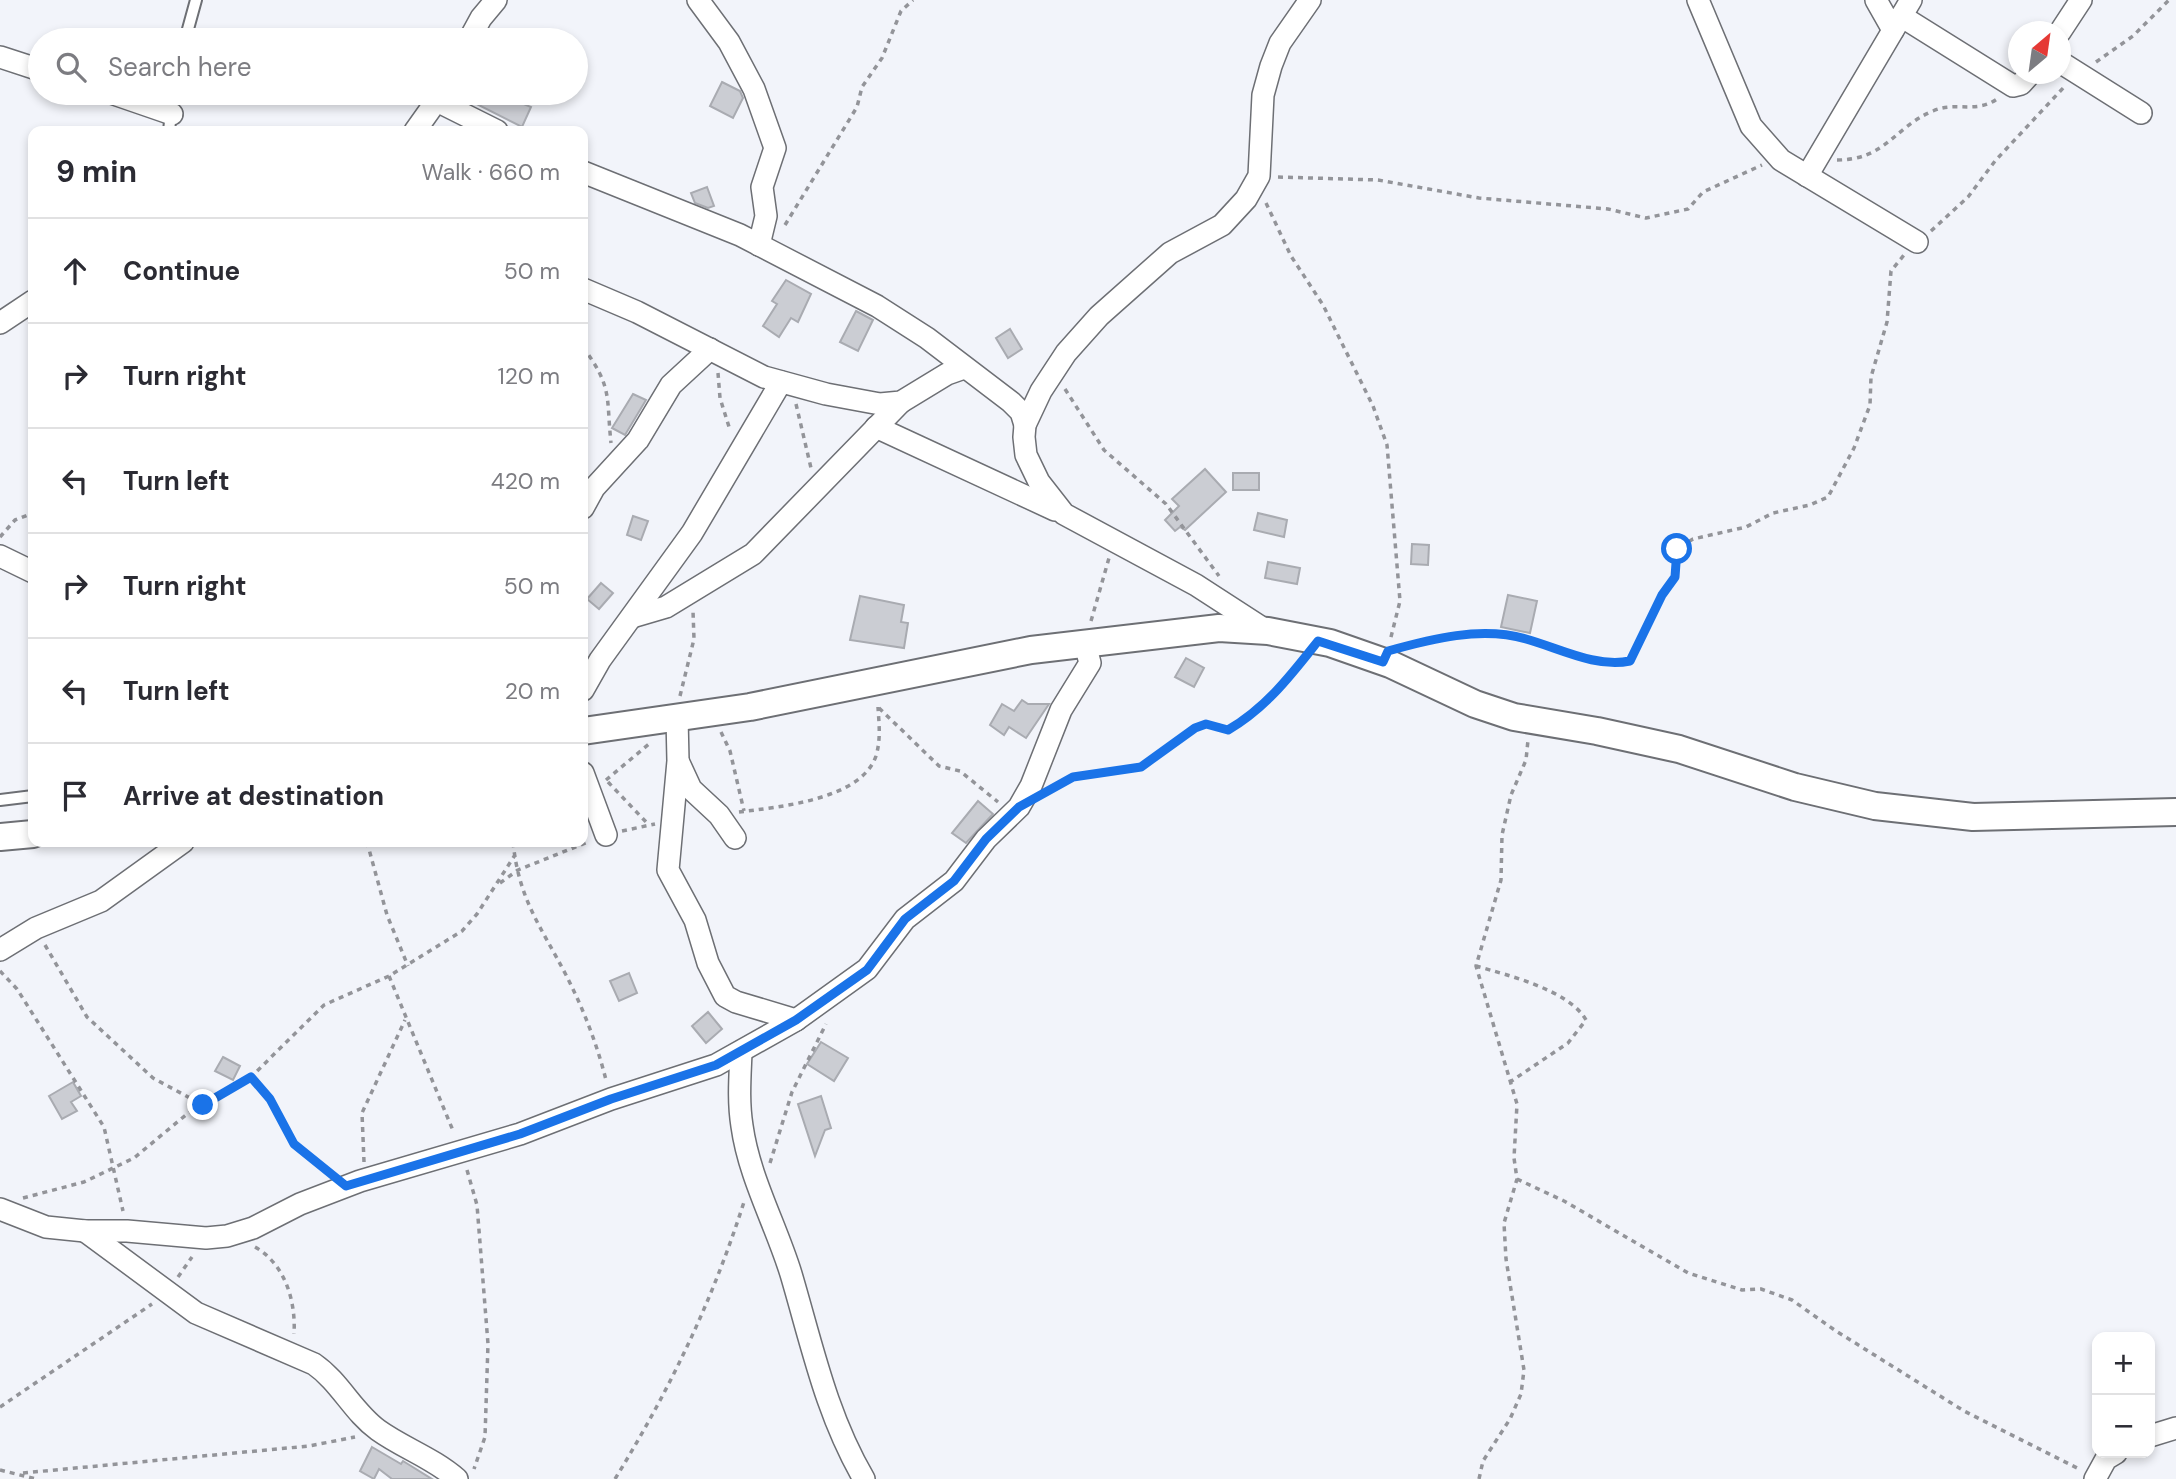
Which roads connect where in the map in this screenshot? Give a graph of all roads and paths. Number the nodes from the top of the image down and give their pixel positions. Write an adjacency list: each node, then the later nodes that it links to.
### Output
1 (195, 0): 12 (lane)
2 (698, 0): 32 (street)
3 (913, 0): 32 (path)
4 (1310, 0): 30 (street)
5 (1698, 0): 27 (street)
6 (1876, 0): 10 (street)
7 (2081, 0): 11 (street)
8 (2169, 0): 18 (path)
9 (493, 1): 13 (street)
10 (1902, 15): 17 (street); 28 (street)
11 (2067, 21)
12 (189, 28)
13 (476, 28)
14 (0, 57): 15 (street)
15 (28, 66)
16 (2071, 69): 18 (street)
17 (2008, 73)
18 (2080, 74): 24 (street); 31 (path)
19 (2015, 84): 28 (path)
20 (147, 105): 23 (street)
21 (433, 105): 25 (street)
22 (453, 105): 26 (street)
23 (171, 113)
24 (2141, 113)
25 (419, 126)
26 (488, 126)
27 (1781, 160): 28 (street); 30 (path)
28 (1811, 170): 31 (street)
29 (588, 174): 32 (street)
30 (1258, 179): 39 (street); 60 (path)
31 (1917, 242): 60 (path)
32 (764, 248): 38 (street)
33 (588, 291): 36 (street)
34 (28, 304): 35 (street)
35 (0, 323)
36 (713, 351): 40 (street); 44 (path); 45 (street)
37 (588, 355): 45 (path)
38 (964, 368): 41 (street); 42 (street)
39 (1055, 370): 42 (street); 54 (path)
40 (786, 383): 41 (street); 44 (street); 46 (path)
41 (901, 402): 43 (street)
42 (1025, 425): 48 (street)
43 (876, 426): 46 (street); 48 (street)
44 (738, 456): 56 (street)
45 (614, 468): 47 (street)
46 (816, 491): 55 (street)
47 (588, 499)
48 (1064, 514): 51 (street)
49 (28, 515): 50 (path)
50 (0, 537)
51 (1114, 542): 57 (street); 59 (path)
52 (0, 556): 53 (street)
53 (28, 570)
54 (1224, 583)
55 (693, 591): 56 (street); 65 (path)
56 (632, 617): 61 (street)
57 (1268, 631): 58 (street); 59 (street)
58 (1318, 641): 60 (street); 71 (path)
59 (1084, 644): 62 (street); 76 (street)
60 (1385, 656): 66 (street)
61 (588, 681)
62 (856, 684): 63 (path); 64 (street)
63 (878, 707): 74 (path); 76 (path)
64 (707, 713): 65 (street); 74 (path)
65 (670, 718): 67 (street); 68 (street); 70 (path)
66 (1514, 718): 75 (street); 90 (path)
67 (588, 730)
68 (678, 761): 77 (street); 95 (street)
69 (590, 773): 70 (path); 80 (street)
70 (606, 781): 78 (path)
71 (1048, 792)
72 (28, 797): 73 (lane)
73 (0, 800)
74 (744, 811): 77 (path)
75 (2176, 812)
76 (1012, 813): 95 (street)
77 (719, 814): 82 (street)
78 (649, 825)
79 (28, 834): 81 (street)
80 (606, 835)
81 (0, 837)
82 (734, 838)
83 (176, 847): 87 (street)
84 (368, 847): 89 (path)
85 (514, 847): 86 (path)
86 (515, 855): 89 (path); 99 (path)
87 (36, 928): 88 (street); 100 (path)
88 (0, 950)
89 (408, 965): 92 (path)
90 (1476, 966): 98 (path); 98 (path)
91 (0, 971): 102 (path)
92 (389, 976): 94 (path); 97 (path)
93 (831, 1015): 106 (path)
94 (405, 1020): 101 (path); 105 (path)
95 (796, 1020): 96 (street)
96 (741, 1052): 99 (street); 103 (street)
97 (251, 1077): 100 (path); 105 (path)
98 (1510, 1082): 104 (path)
99 (611, 1099): 101 (street)
100 (203, 1105): 102 (path)
101 (459, 1150): 105 (street); 123 (path)
102 (113, 1169): 107 (path); 109 (path)
103 (754, 1170): 106 (street); 124 (path)
104 (1517, 1179): 120 (path); 126 (path)
105 (353, 1184): 110 (street)
106 (762, 1191): 125 (street)
107 (6, 1204): 108 (street)
108 (85, 1231): 109 (street); 111 (street)
109 (127, 1231): 110 (street)
110 (216, 1237): 111 (path); 112 (path)
111 (167, 1294): 112 (street); 113 (path)
112 (292, 1354): 115 (street)
113 (0, 1407)
114 (2176, 1428): 116 (street)
115 (380, 1431): 119 (path); 122 (street)
116 (2155, 1434)
117 (2109, 1458): 120 (street)
118 (0, 1470): 119 (path)
119 (23, 1474): 121 (path)
120 (2099, 1477)
121 (36, 1479)
122 (457, 1479)
123 (470, 1479)
124 (615, 1479)
125 (864, 1479)
126 (1479, 1479)

